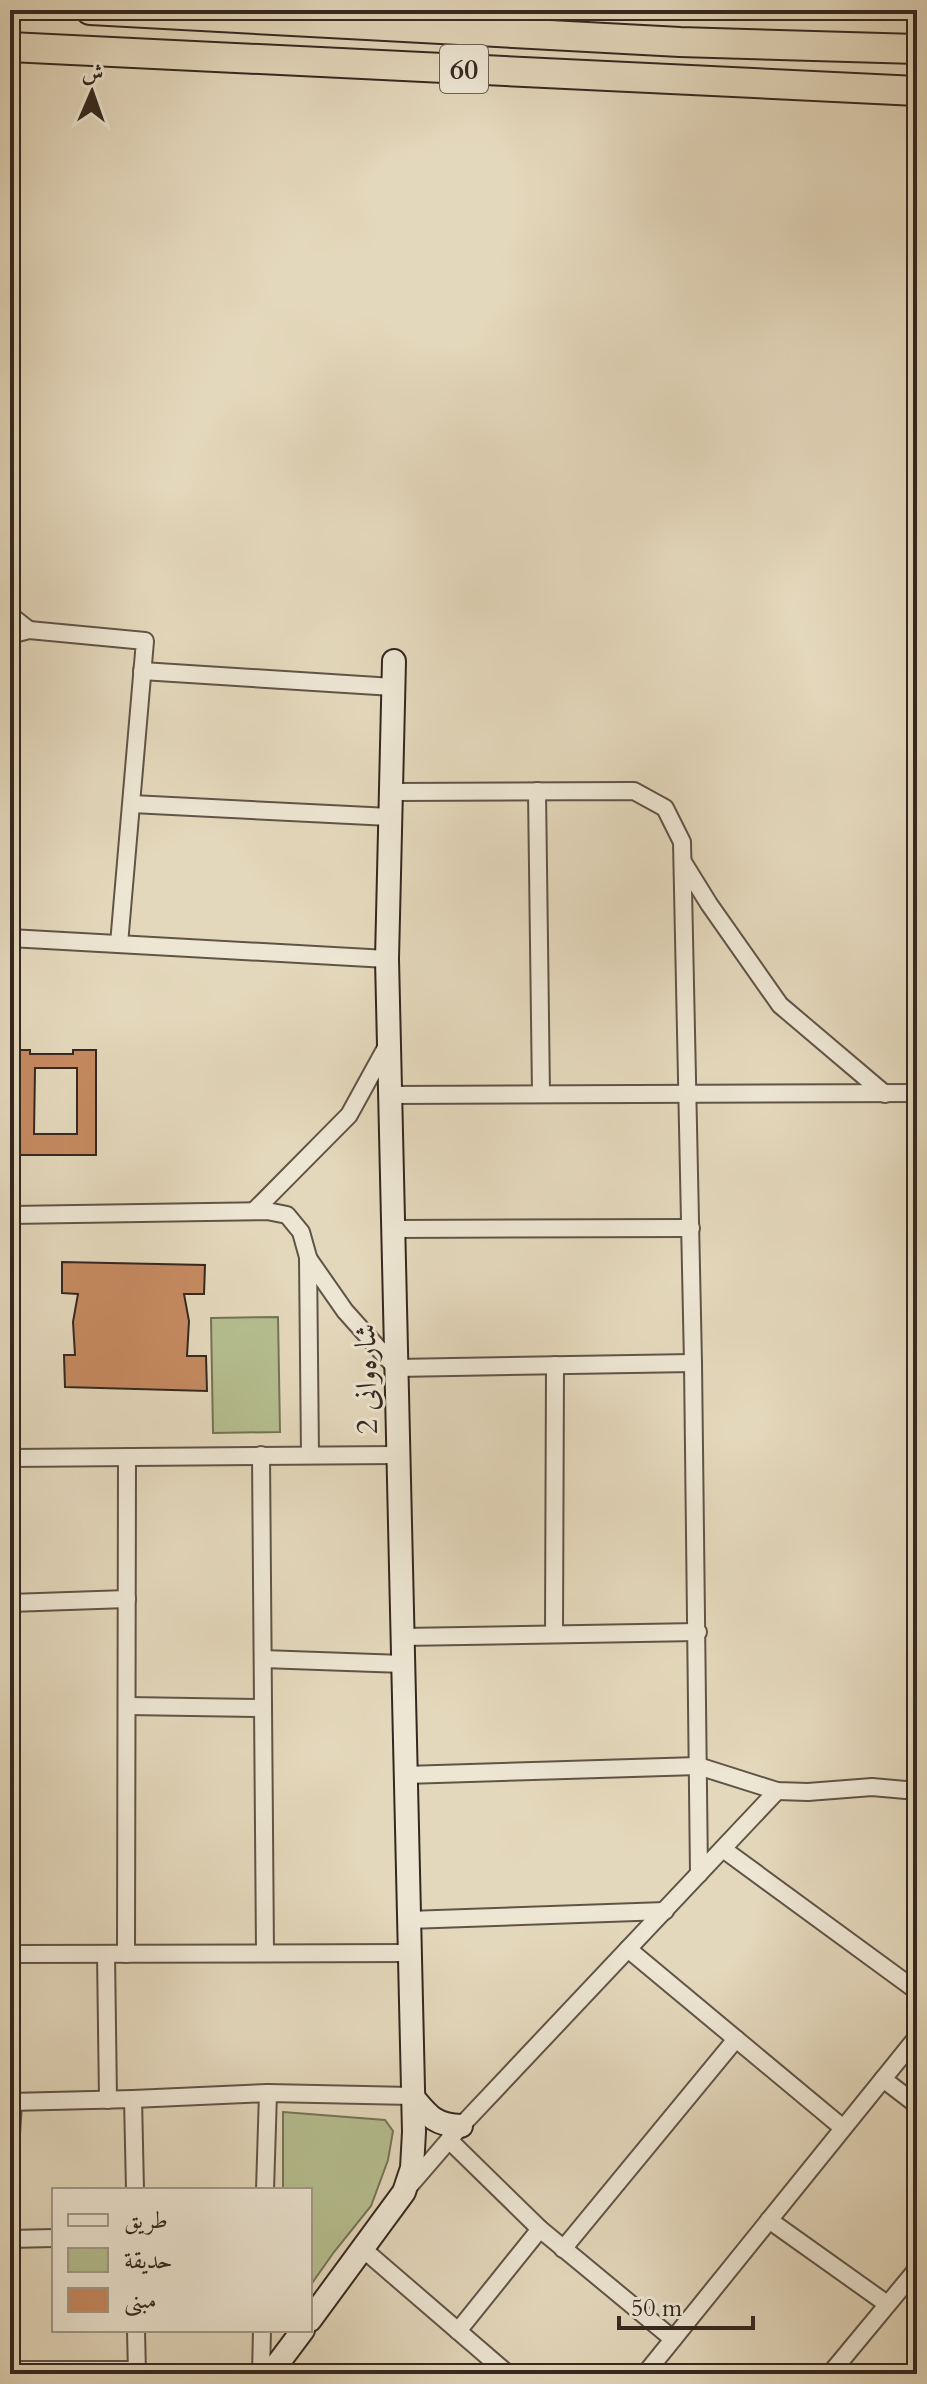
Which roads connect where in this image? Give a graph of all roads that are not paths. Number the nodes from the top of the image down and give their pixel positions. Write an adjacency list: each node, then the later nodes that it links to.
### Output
1 (90, 10): 3 (highway)
2 (10, 47): 4 (highway, 60)
3 (917, 49)
4 (917, 91)
5 (10, 615): 6 (street)
6 (29, 630): 7 (street); 9 (street)
7 (10, 635)
8 (394, 661): 10 (street, شارەوانی 2)
9 (142, 671): 10 (street); 13 (street)
10 (393, 687): 12 (street, شارەوانی 2)
11 (537, 791): 12 (street); 15 (street); 21 (street)
12 (391, 792): 14 (street, شارەوانی 2)
13 (132, 804): 14 (street); 17 (street)
14 (390, 817): 18 (street, شارەوانی 2)
15 (682, 862): 22 (street); 23 (street)
16 (10, 938): 17 (street)
17 (119, 944): 18 (street)
18 (387, 959): 19 (street, شارەوانی 2)
19 (389, 1043): 24 (street, شارەوانی 2); 25 (street)
20 (917, 1093): 23 (street)
21 (541, 1094): 22 (street); 24 (street)
22 (688, 1094): 23 (street); 27 (street)
23 (885, 1094)
24 (390, 1095): 28 (street, شارەوانی 2)
25 (254, 1211): 26 (street); 29 (street)
26 (10, 1215)
27 (691, 1228): 28 (street); 30 (street)
28 (393, 1229): 32 (street, شارەوانی 2)
29 (308, 1257): 32 (street); 34 (street)
30 (693, 1363): 31 (street); 40 (street)
31 (555, 1365): 32 (street); 41 (street)
32 (396, 1368): 35 (street, شارەوانی 2)
33 (261, 1455): 34 (street); 36 (street); 43 (street)
34 (310, 1455): 35 (street)
35 (398, 1455): 42 (street, شارەوانی 2)
36 (127, 1457): 37 (street); 38 (street)
37 (10, 1458)
38 (127, 1599): 39 (street); 45 (street)
39 (10, 1603)
40 (698, 1632): 41 (street); 47 (street)
41 (554, 1634): 42 (street)
42 (402, 1637): 44 (street, شارەوانی 2)
43 (263, 1659): 44 (street); 46 (street)
44 (403, 1664): 48 (street, شارەوانی 2)
45 (127, 1706): 46 (street); 60 (street)
46 (263, 1708): 56 (street)
47 (698, 1766): 48 (street); 49 (street); 52 (street)
48 (405, 1775): 54 (street, شارەوانی 2)
49 (777, 1791): 50 (street); 51 (street)
50 (917, 1791)
51 (723, 1849): 52 (street); 61 (street)
52 (699, 1874): 53 (street)
53 (665, 1911): 54 (street); 55 (street)
54 (408, 1920): 57 (street, شارەوانی 2)
55 (628, 1949): 63 (street); 72 (street)
56 (265, 1953): 57 (street); 60 (street)
57 (409, 1953): 66 (street, شارەوانی 2)
58 (10, 1954): 59 (street)
59 (106, 1954): 60 (street); 68 (street)
60 (126, 1954)
61 (917, 1991)
62 (917, 2037): 64 (street)
63 (736, 2039): 71 (street); 82 (street)
64 (883, 2079): 70 (street); 71 (street)
65 (268, 2093): 66 (street); 67 (street); 75 (street)
66 (412, 2096): 72 (street); 76 (street, شارەوانی 2)
67 (133, 2099): 68 (street); 74 (street)
68 (108, 2100): 69 (street)
69 (11, 2102): 73 (street)
70 (917, 2105)
71 (843, 2128): 77 (street)
72 (455, 2133): 76 (street); 78 (street)
73 (10, 2150)
74 (135, 2188)
75 (265, 2188)
76 (404, 2192): 81 (street)
77 (769, 2220): 84 (street); 90 (street)
78 (540, 2229): 82 (street); 86 (street)
79 (52, 2238): 80 (street)
80 (10, 2239)
81 (363, 2249): 85 (street); 86 (street)
82 (563, 2249): 90 (street)
83 (917, 2269): 84 (street)
84 (887, 2304): 97 (street)
85 (312, 2317)
86 (458, 2331): 95 (street)
87 (136, 2332): 92 (street)
88 (262, 2332): 93 (street)
89 (302, 2332): 94 (street)
90 (673, 2339): 96 (street)
91 (10, 2370): 92 (street)
92 (137, 2372)
93 (261, 2374)
94 (270, 2374)
95 (508, 2374)
96 (645, 2374)
97 (830, 2374)

